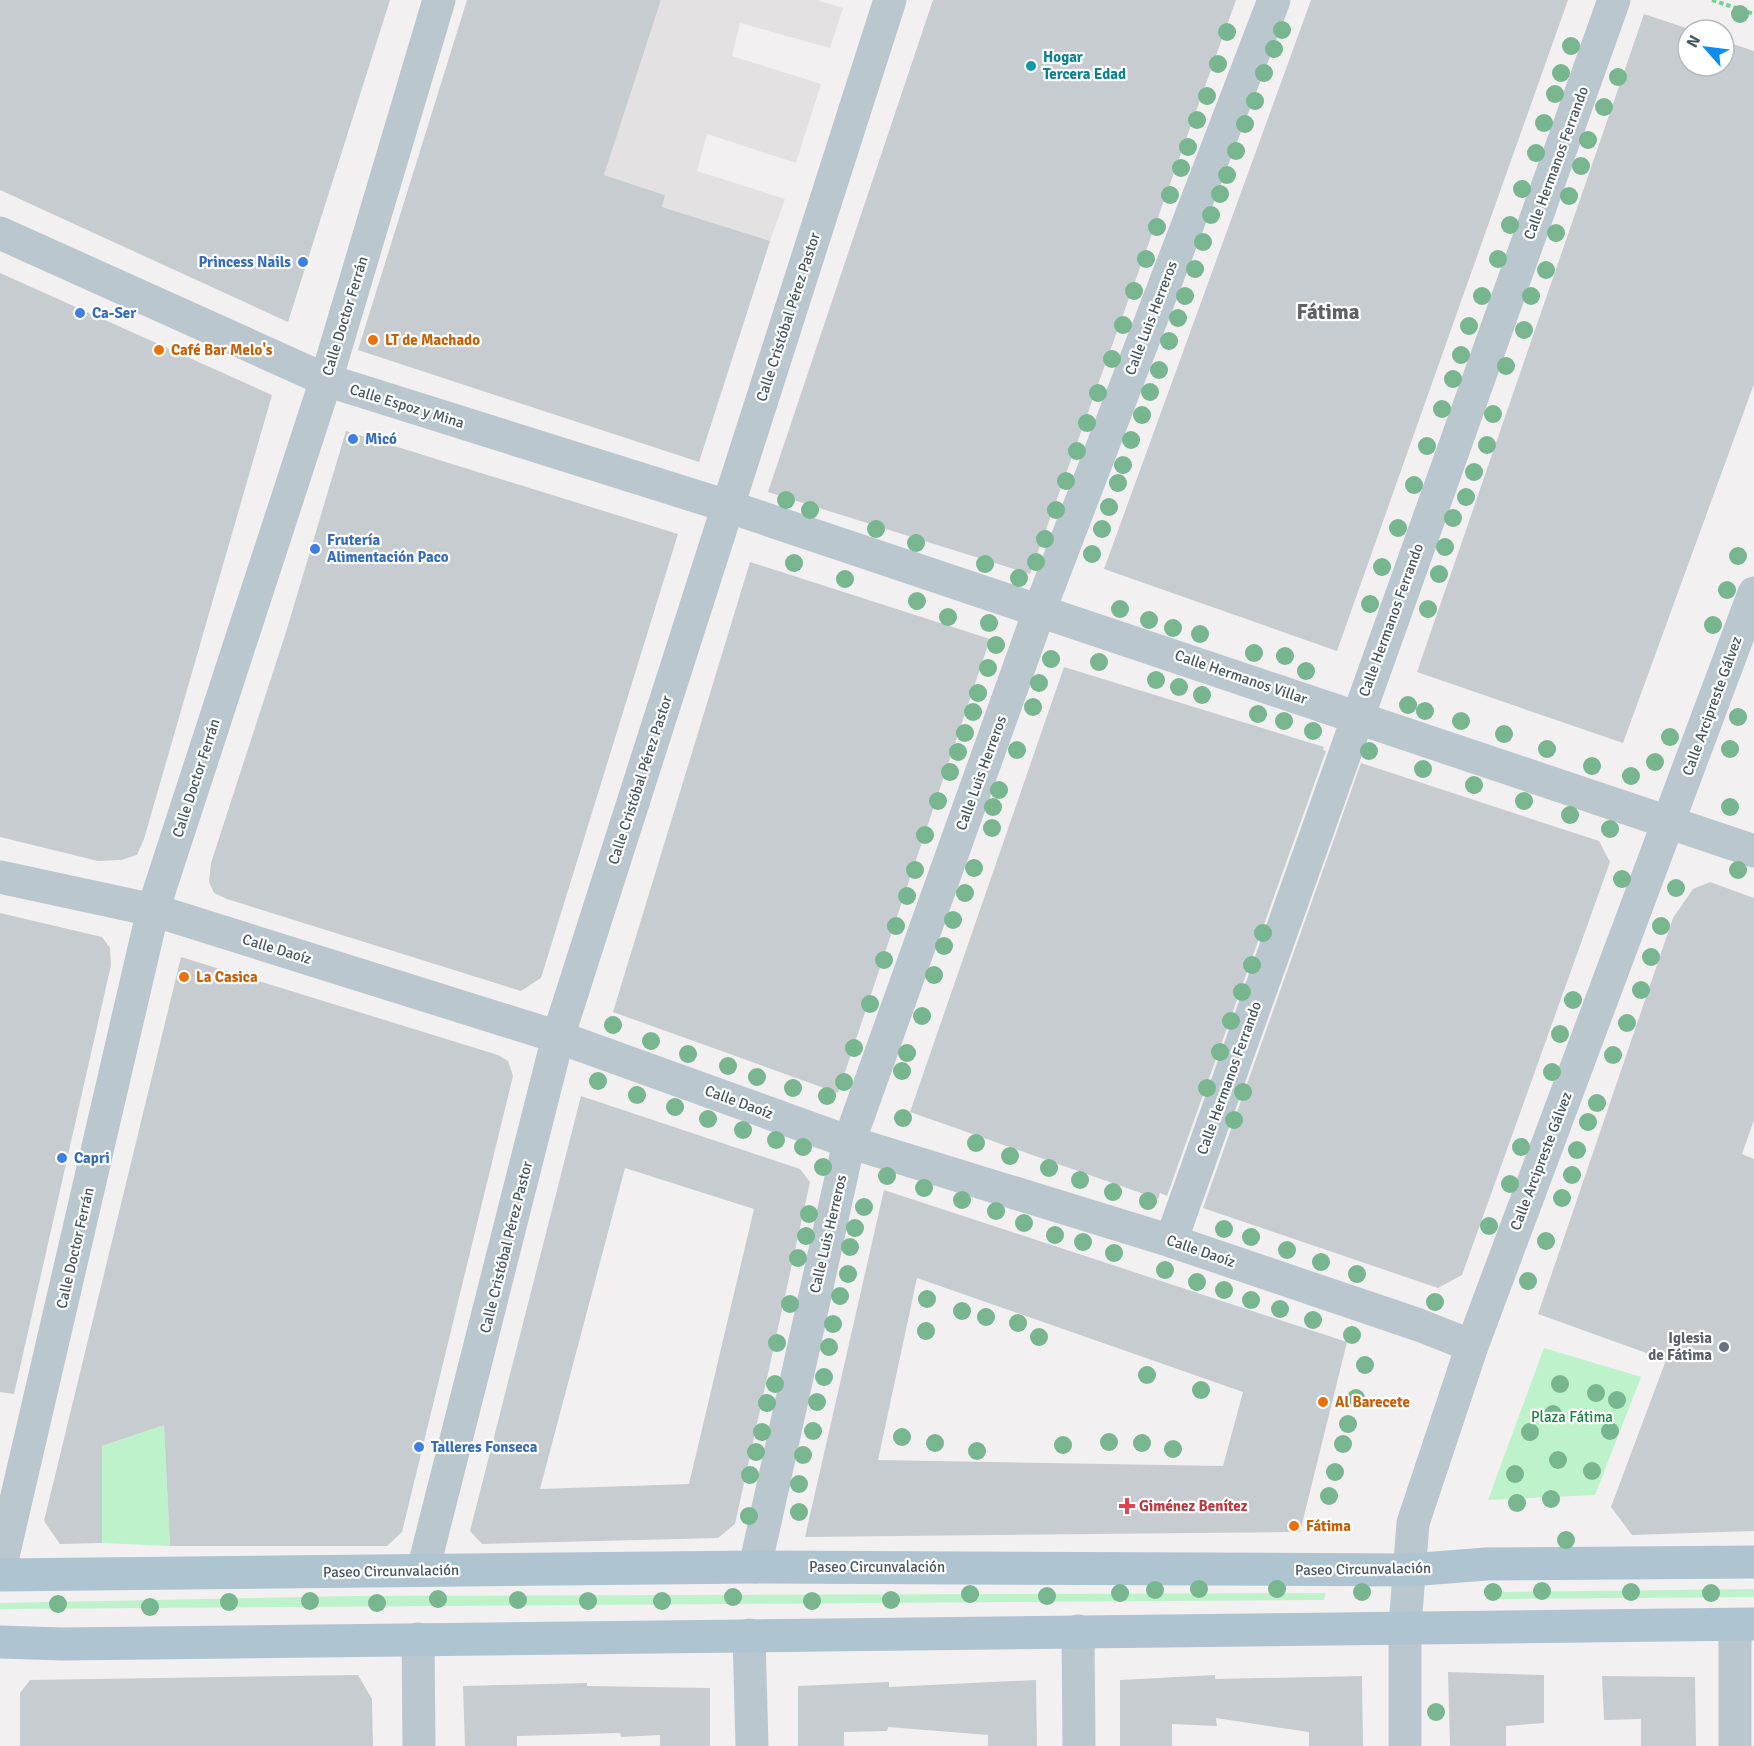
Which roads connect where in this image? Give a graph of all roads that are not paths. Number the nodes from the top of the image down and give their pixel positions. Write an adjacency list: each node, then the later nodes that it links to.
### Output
1 (439, 0): 6 (street, Calle Doctor Ferrán)
2 (890, 0): 7 (street, Calle Cristóbal Pérez Pastor)
3 (1274, 0): 9 (street, Calle Luis Herreros)
4 (1614, 0): 10 (street, Calle Hermanos Ferrando)
5 (0, 232): 6 (street, Calle Espoz y Mina)
6 (326, 380): 7 (street, Calle Espoz y Mina); 14 (street, Calle Doctor Ferrán)
7 (727, 506): 9 (street, Calle Hermanos Villar); 15 (street, Calle Cristóbal Pérez Pastor)
8 (1754, 593): 11 (street, Calle Arcipreste Gálvez)
9 (1040, 609): 10 (street, Calle Hermanos Villar); 16 (street, Calle Luis Herreros)
10 (1357, 717): 11 (street, Calle Hermanos Villar); 17 (street, Calle Hermanos Ferrando)
11 (1670, 824): 12 (street, Calle Hermanos Villar); 18 (street, Calle Arcipreste Gálvez)
12 (1754, 851)
13 (0, 877): 14 (street, Calle Daoíz)
14 (153, 910): 15 (street, Calle Daoíz); 21 (street, Calle Doctor Ferrán)
15 (558, 1037): 16 (street, Calle Daoíz); 22 (street, Calle Cristóbal Pérez Pastor)
16 (849, 1142): 17 (street, Calle Daoíz); 20 (street, Calle Luis Herreros)
17 (1171, 1241): 18 (street, Calle Daoíz)
18 (1472, 1346): 23 (street, Calle Arcipreste Gálvez)
19 (1754, 1562): 23 (main road, Paseo Circunvalación)
20 (755, 1567): 22 (main road, Paseo Circunvalación); 23 (main road, Paseo Circunvalación)
21 (0, 1569)
22 (423, 1570): 24 (main road, Paseo Circunvalación)
23 (1410, 1570): 26 (street, Calle Arcipreste Gálvez)
24 (0, 1575)
25 (1744, 1624): 26 (main road); 35 (street)
26 (1405, 1626): 27 (main road); 34 (street, Calle Arcipreste Gálvez)
27 (1078, 1631): 28 (main road); 33 (street)
28 (749, 1635): 29 (main road); 32 (street)
29 (418, 1639): 30 (main road); 31 (street)
30 (0, 1642)
31 (419, 1746)
32 (752, 1746)
33 (1079, 1746)
34 (1405, 1746)
35 (1735, 1746)

